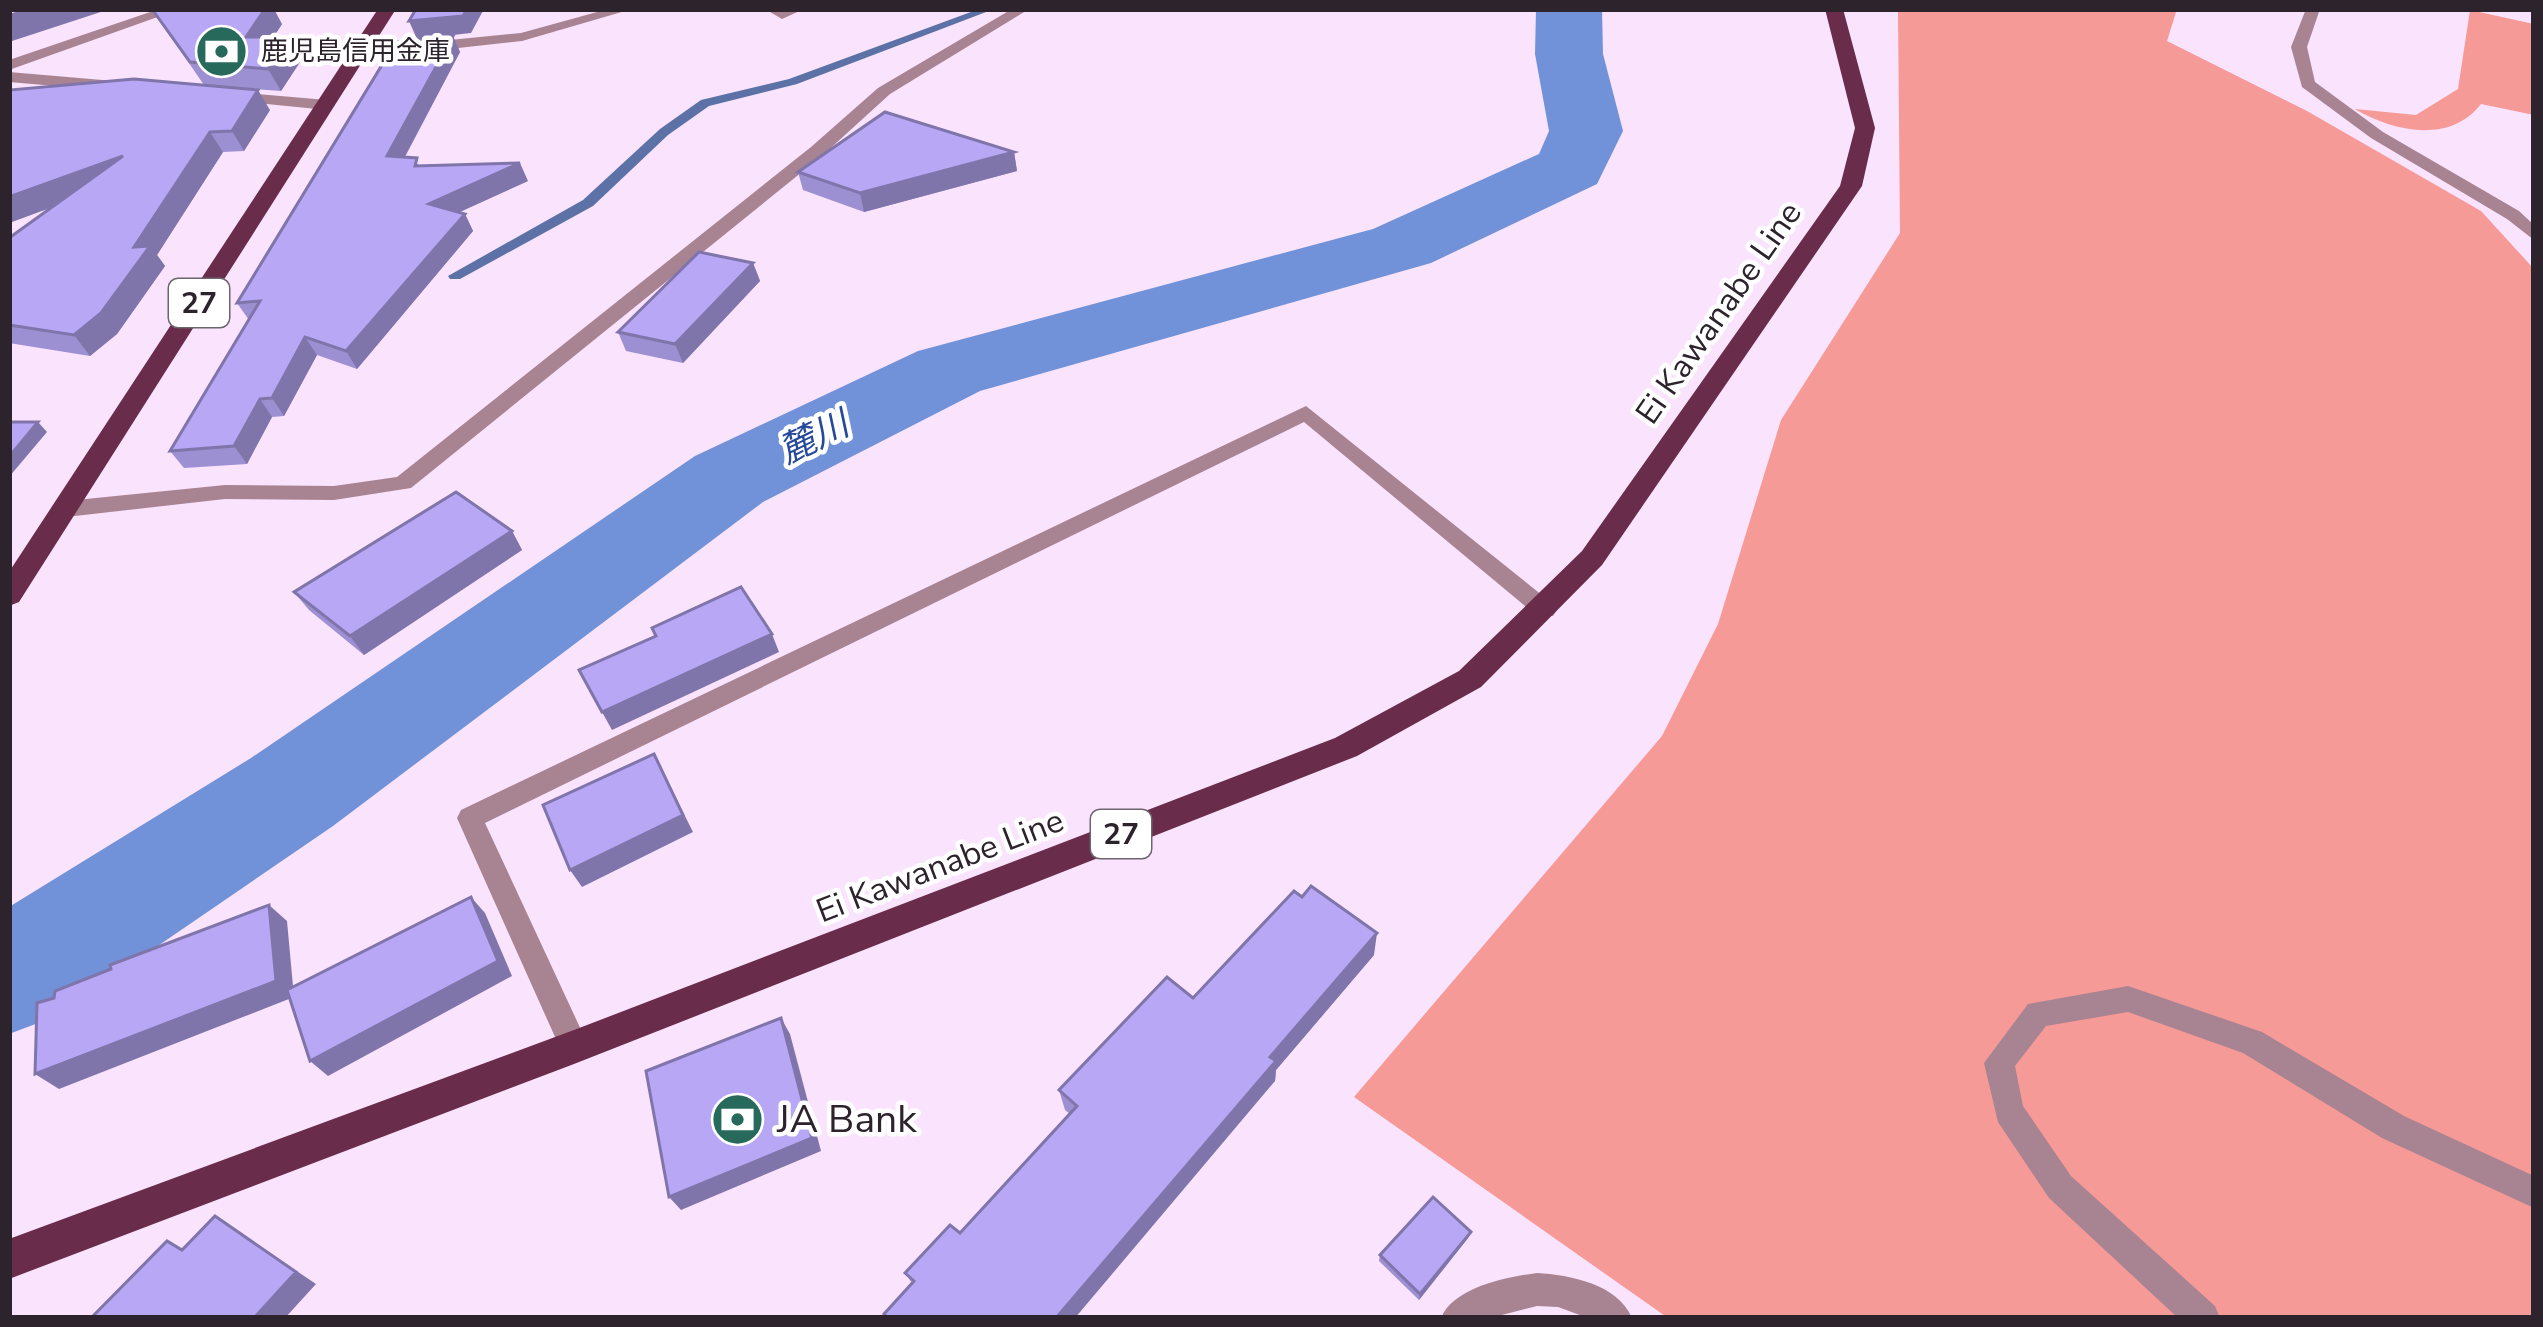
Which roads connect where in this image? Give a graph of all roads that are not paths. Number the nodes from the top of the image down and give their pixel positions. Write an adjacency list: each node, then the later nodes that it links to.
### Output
1 (173, 9): 10 (street)
2 (387, 9): 9 (main road, 27)
3 (625, 9): 9 (street)
4 (772, 9): 5 (street)
5 (797, 9)
6 (1022, 9): 16 (street)
7 (1834, 9): 18 (main road, Ei Kawanabe Line / 27)
8 (2313, 9): 15 (street)
9 (358, 54): 14 (main road, 27)
10 (9, 65)
11 (9, 76): 12 (street)
12 (127, 88)
13 (219, 96): 14 (street)
14 (327, 105): 16 (main road, 27)
15 (2534, 235)
16 (66, 509): 17 (main road, 27)
17 (9, 596)
18 (1545, 610): 19 (main road, Ei Kawanabe Line / 27); 19 (street)
19 (574, 1047): 21 (main road, Ei Kawanabe Line / 27)
20 (2534, 1192): 24 (street)
21 (9, 1259)
22 (1458, 1318): 23 (street)
23 (1615, 1318)
24 (2203, 1318)

